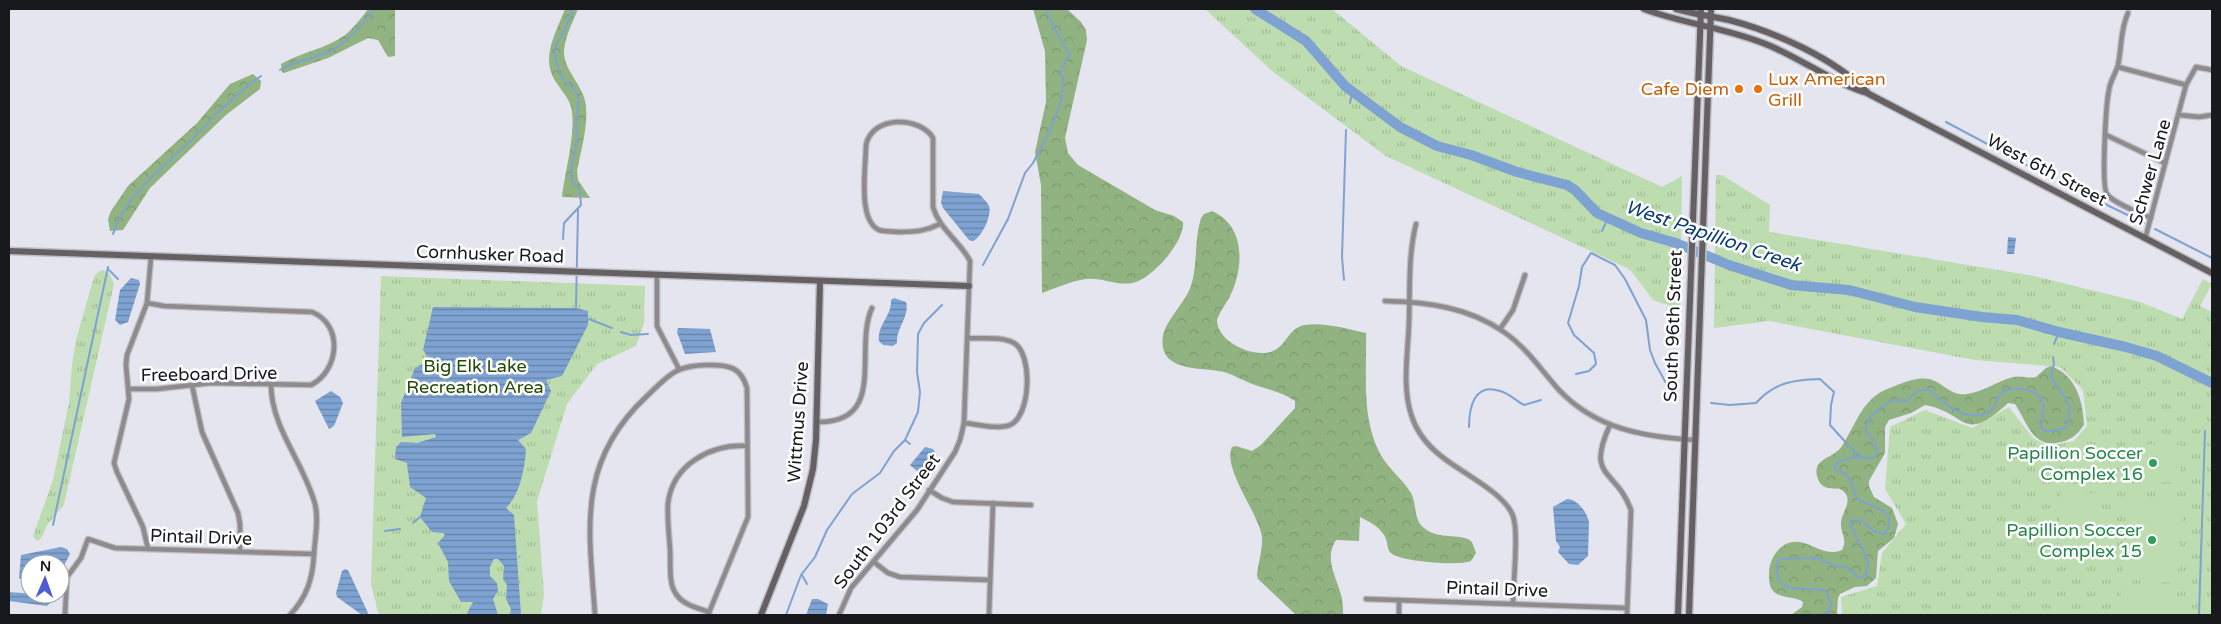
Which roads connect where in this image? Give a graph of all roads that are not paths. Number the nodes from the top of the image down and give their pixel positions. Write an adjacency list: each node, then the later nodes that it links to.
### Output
1 (1644, 9): 7 (main road, West 6th Street)
2 (1676, 9): 4 (main road, West 6th Street)
3 (1711, 9): 6 (main road, South 96th Street)
4 (1701, 12): 6 (main road, West 6th Street); 7 (main road, South 96th Street)
5 (2128, 12): 9 (street)
6 (1711, 16): 8 (main road, South 96th Street); 12 (main road, West 6th Street)
7 (1699, 25): 8 (main road, West 6th Street); 41 (main road, South 96th Street)
8 (1710, 27): 12 (main road, West 6th Street); 42 (main road, South 96th Street)
9 (2118, 67): 11 (street); 15 (street)
10 (2212, 70): 11 (street)
11 (2186, 86): 13 (street)
12 (1867, 93): 20 (main road, West 6th Street)
13 (2178, 115): 14 (street, Schwer Lane); 16 (street, Schwer Lane)
14 (2212, 115)
15 (2106, 135): 16 (street); 17 (street)
16 (2165, 162): 17 (street, Schwer Lane)
17 (2151, 218): 20 (street, Schwer Lane)
18 (940, 224): 18 (street, South 103rd Street); 27 (street, South 103rd Street)
19 (1416, 224): 29 (street)
20 (2145, 239): 23 (main road, West 6th Street)
21 (9, 251): 22 (main road, Cornhusker Road)
22 (151, 256): 24 (main road, Cornhusker Road); 30 (street)
23 (2212, 273)
24 (657, 275): 26 (main road, Cornhusker Road); 34 (street)
25 (1525, 275): 32 (street)
26 (820, 281): 27 (main road, Cornhusker Road); 38 (main road, Wittmus Drive)
27 (969, 286): 33 (street, South 103rd Street)
28 (1384, 301): 29 (street)
29 (1410, 302): 32 (street); 54 (street)
30 (147, 303): 36 (street, Freeboard Drive); 37 (street)
31 (872, 308): 38 (street)
32 (1500, 329): 40 (street)
33 (968, 338): 39 (street, South 103rd Street); 39 (street)
34 (679, 369): 43 (street); 59 (street)
35 (192, 385): 36 (street, Freeboard Drive); 37 (street, Freeboard Drive); 48 (street)
36 (271, 386): 49 (street)
37 (130, 389): 47 (street)
38 (816, 422): 60 (main road, Wittmus Drive)
39 (964, 423): 44 (street, South 103rd Street)
40 (1610, 425): 41 (street); 55 (street)
41 (1684, 439): 42 (street); 65 (main road, South 96th Street)
42 (1695, 440): 66 (main road, South 96th Street)
43 (747, 446): 56 (street); 56 (street)
44 (929, 490): 45 (street); 50 (street, South 103rd Street)
45 (993, 503): 46 (street); 51 (street)
46 (1031, 505)
47 (148, 549): 48 (street, Pintail Drive); 57 (street, Pintail Drive)
48 (240, 552): 49 (street, Pintail Drive)
49 (314, 554): 58 (street)
50 (874, 562): 51 (street); 61 (street, South 103rd Street)
51 (990, 580): 62 (street)
52 (1366, 598): 53 (street, Pintail Drive)
53 (1400, 600): 54 (street, Pintail Drive); 63 (street)
54 (1513, 604): 55 (street, Pintail Drive)
55 (1627, 608): 64 (street)
56 (709, 614)
57 (65, 615)
58 (290, 615)
59 (594, 615)
60 (760, 615)
61 (839, 615)
62 (989, 615)
63 (1399, 615)
64 (1627, 615)
65 (1678, 615)
66 (1688, 615)

